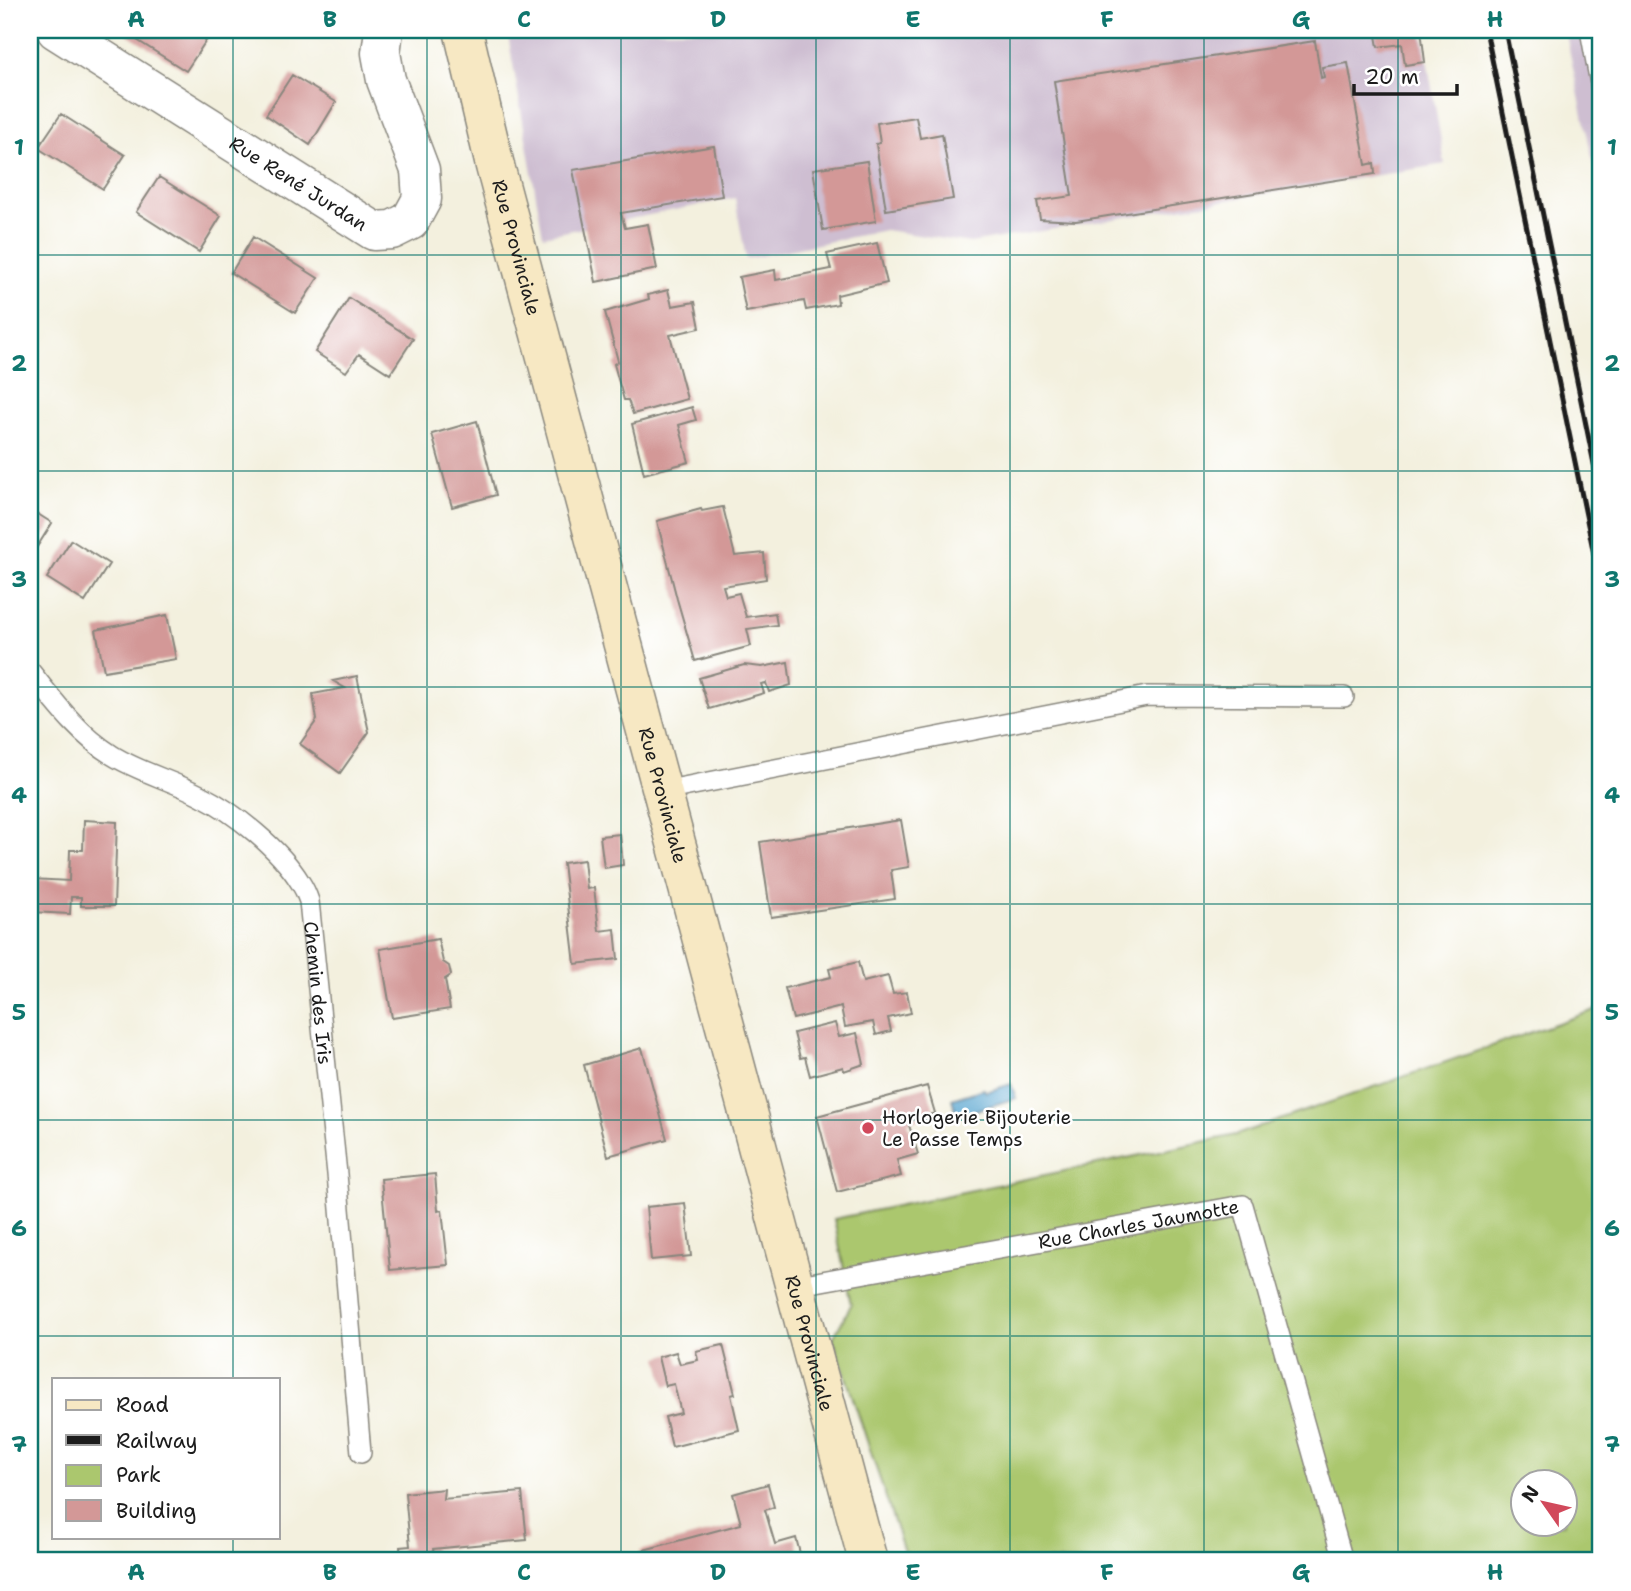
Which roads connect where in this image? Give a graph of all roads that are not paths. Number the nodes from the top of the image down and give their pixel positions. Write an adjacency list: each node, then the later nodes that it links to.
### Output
1 (56, 30): 2 (street, Rue René Jurdan)
2 (384, 30)
3 (463, 30): 8 (main road, Rue Provinciale)
4 (1590, 30): 5 (lane)
5 (1601, 89)
6 (30, 671): 10 (lane, Chemin des Iris)
7 (1344, 697): 8 (lane)
8 (663, 792): 9 (main road, Rue Provinciale)
9 (794, 1286): 11 (main road, Rue Provinciale); 12 (lane, Rue Charles Jaumotte)
10 (361, 1453)
11 (868, 1561)
12 (1343, 1561)

